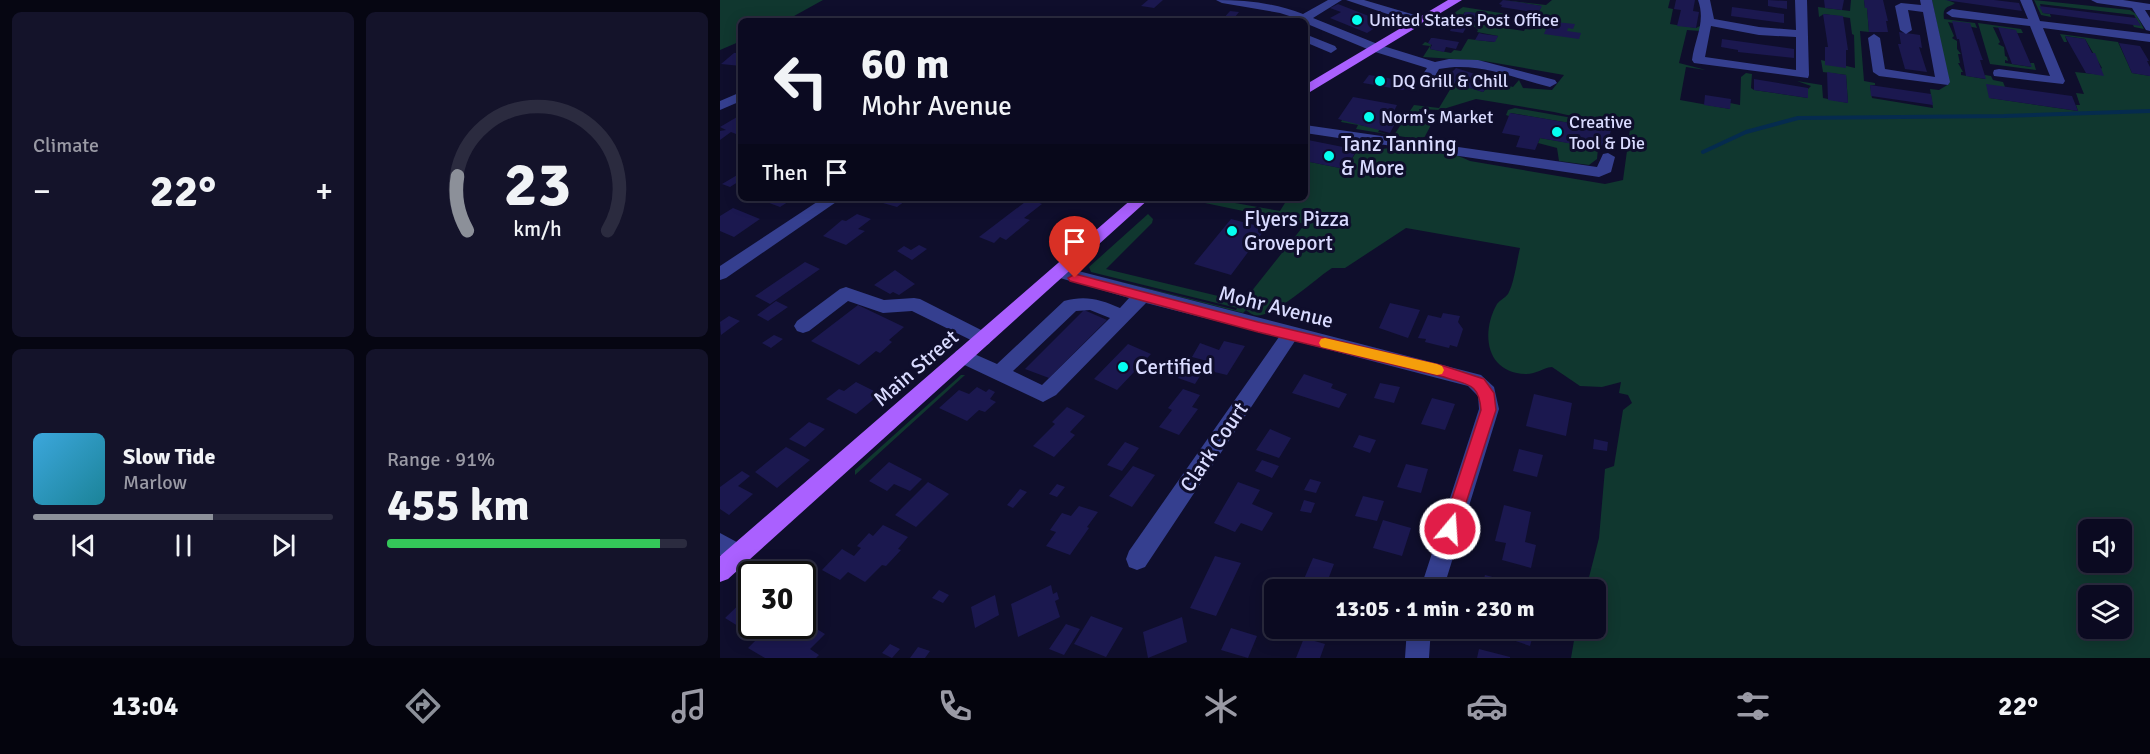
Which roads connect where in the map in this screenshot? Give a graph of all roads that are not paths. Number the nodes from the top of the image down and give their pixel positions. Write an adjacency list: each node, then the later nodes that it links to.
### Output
1 (1222, 0): 13 (street)
2 (1336, 0): 13 (street)
3 (1352, 0): 15 (street)
4 (1455, 0): 15 (main road)
5 (1704, 0): 16 (street)
6 (1801, 0): 21 (street)
7 (2026, 0): 17 (street)
8 (2097, 0): 10 (street)
9 (1927, 5): 20 (street); 23 (street)
10 (2136, 5): 11 (street); 19 (street)
11 (2150, 7)
12 (1952, 13): 17 (street)
13 (1305, 18)
14 (1308, 19): 18 (street)
15 (1421, 21): 26 (main road)
16 (1709, 22): 21 (street); 21 (street)
17 (2035, 23): 24 (street); 29 (street)
18 (1326, 27): 22 (street); 26 (street)
19 (2150, 27)
20 (1906, 30)
21 (1802, 34)
22 (1308, 36)
23 (1875, 38)
24 (2150, 38)
25 (1308, 39): 27 (street)
26 (1376, 48): 28 (street); 32 (main road)
27 (1331, 49)
28 (1434, 66): 30 (street); 31 (street)
29 (1999, 73)
30 (1426, 80)
31 (1550, 82)
32 (1308, 89)
33 (720, 91): 34 (street)
34 (738, 95)
35 (738, 97): 36 (street)
36 (720, 106)
37 (1308, 129): 38 (street)
38 (1608, 157)
39 (830, 201): 42 (street)
40 (1134, 201): 41 (main road, Main Street)
41 (1059, 272): 43 (street, Mohr Avenue); 47 (main road, Main Street)
42 (720, 274)
43 (1142, 296): 44 (street); 46 (street, Mohr Avenue)
44 (1123, 316): 49 (street); 49 (street)
45 (802, 326): 47 (street)
46 (1290, 335): 51 (street, Clark Court); 53 (street, Mohr Avenue)
47 (983, 339): 48 (main road, Main Street)
48 (963, 356): 49 (street); 50 (main road, Main Street)
49 (999, 373)
50 (729, 549): 52 (main road, Main Street)
51 (1137, 559)
52 (720, 571)
53 (1435, 579)
54 (1418, 639): 55 (street)
55 (1417, 658)

